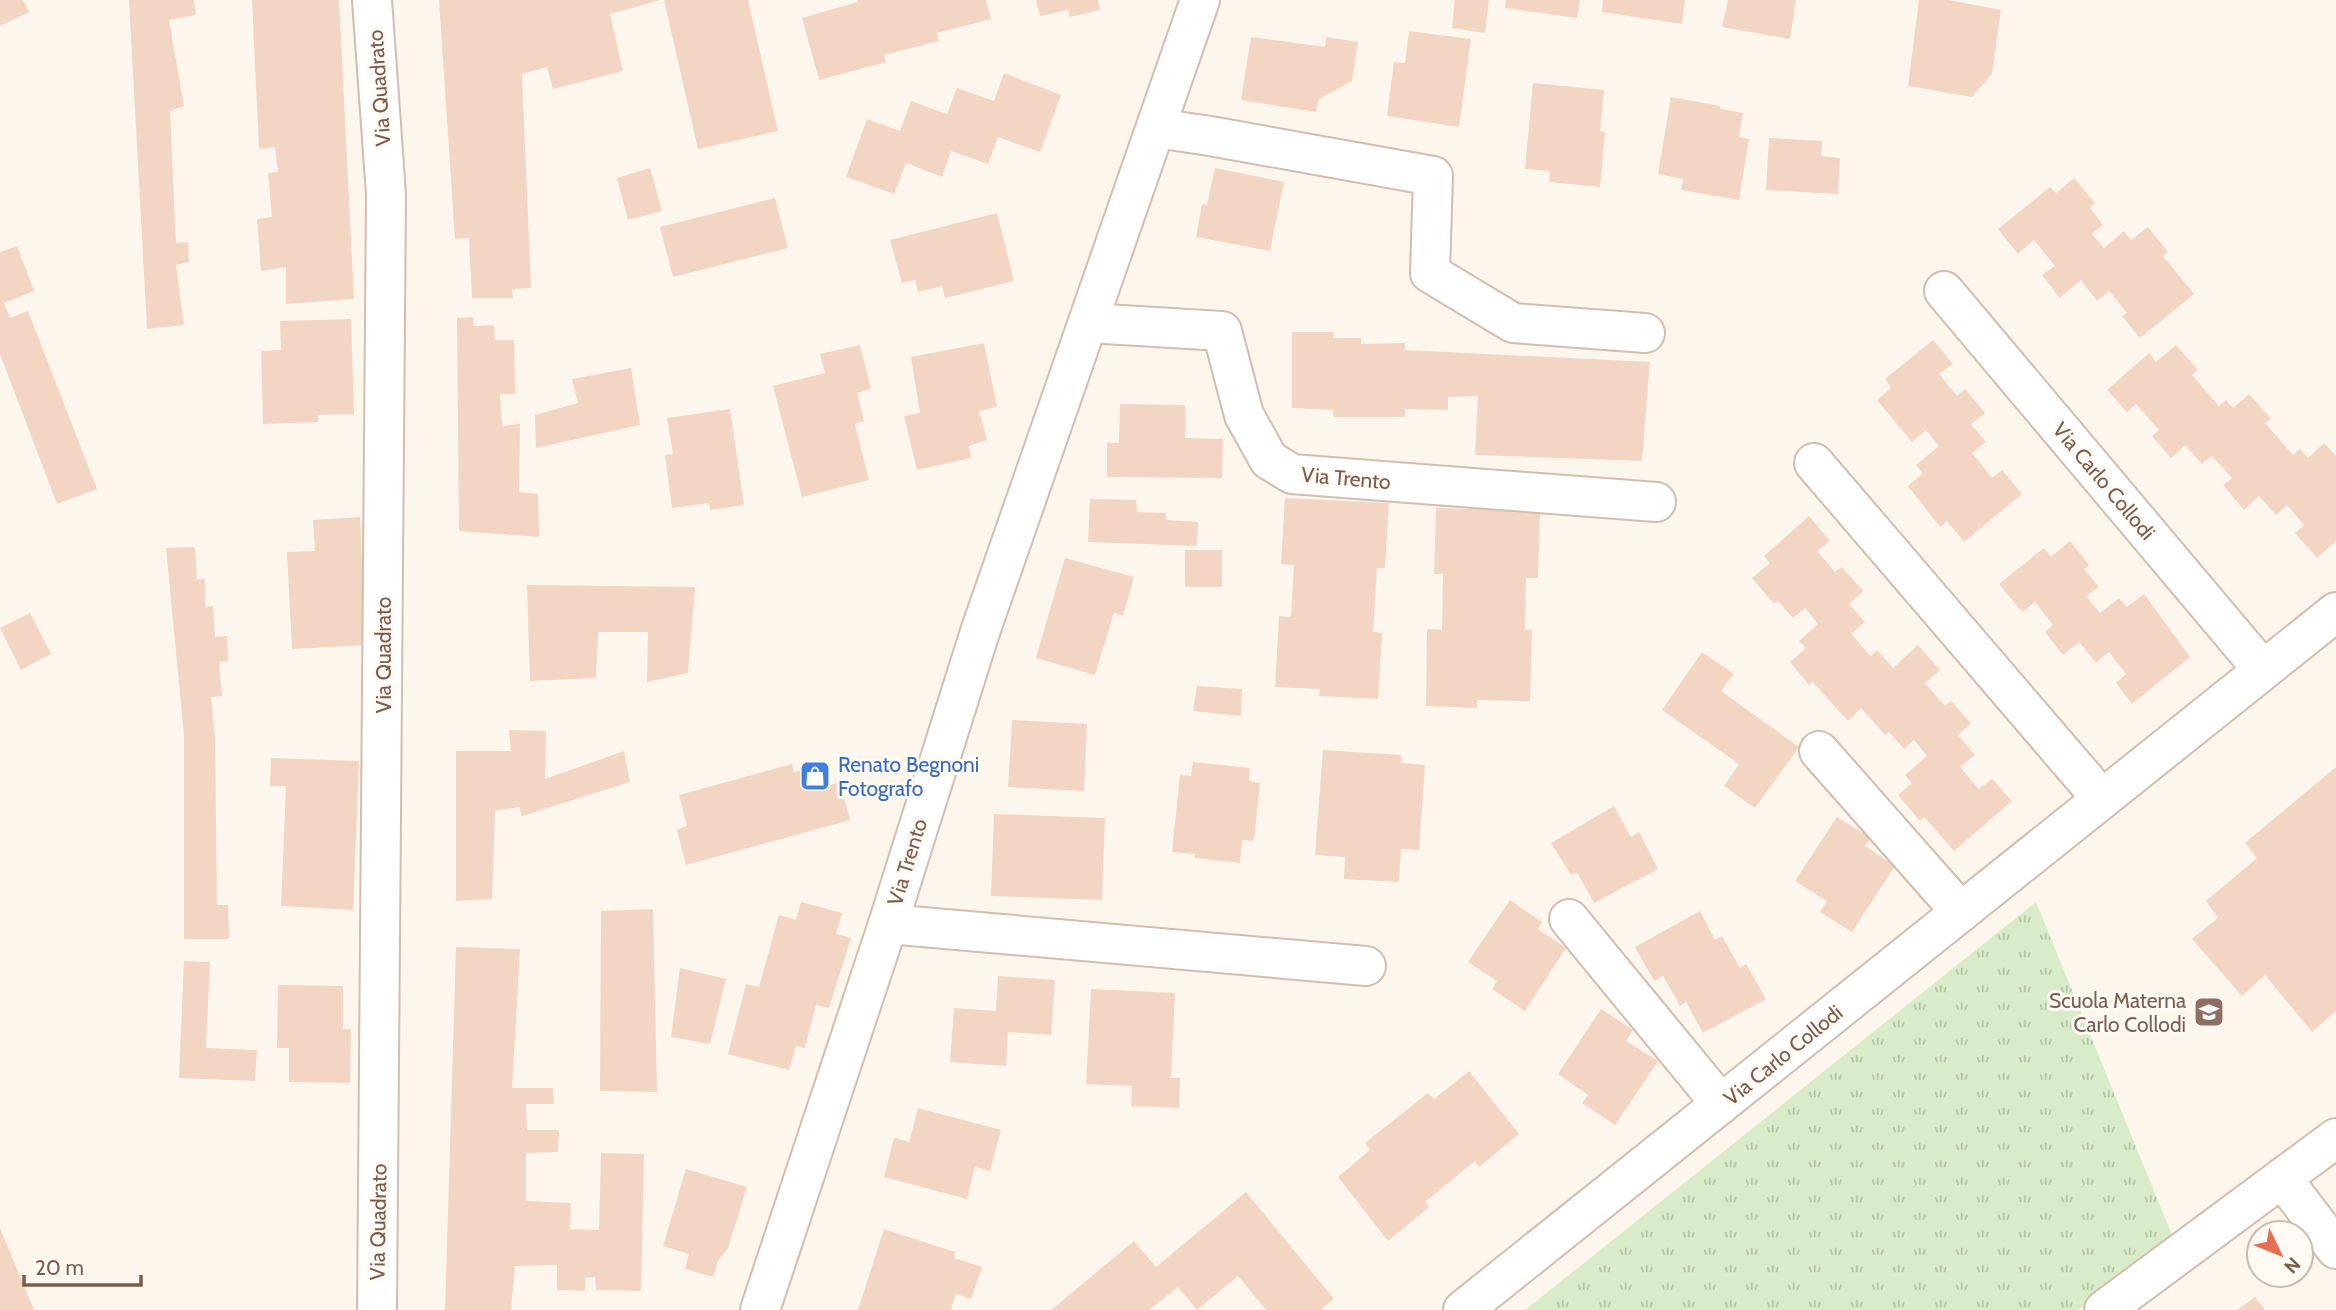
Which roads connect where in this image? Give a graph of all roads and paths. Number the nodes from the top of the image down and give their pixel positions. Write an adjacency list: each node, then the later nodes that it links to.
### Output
1 (372, 0): 21 (street, Via Quadrato)
2 (1200, 0): 3 (street, Via Trento)
3 (1156, 128): 5 (street, Via Trento); 6 (street)
4 (1944, 291): 10 (street, Via Carlo Collodi)
5 (1088, 323): 8 (street, Via Trento); 15 (street, Via Trento)
6 (1645, 334)
7 (1814, 463): 12 (street)
8 (1657, 502)
9 (2336, 612): 10 (street, Via Carlo Collodi)
10 (2263, 670): 12 (street, Via Carlo Collodi)
11 (1819, 751): 13 (street)
12 (2102, 799): 13 (street, Via Carlo Collodi)
13 (1961, 912): 17 (street, Via Carlo Collodi)
14 (1569, 919): 17 (street)
15 (888, 924): 16 (street, Via Trento); 22 (street, Via Trento)
16 (1366, 966)
17 (1721, 1104): 23 (street, Via Carlo Collodi)
18 (2336, 1138): 19 (street)
19 (2282, 1178): 20 (street); 24 (street)
20 (2336, 1249)
21 (377, 1310)
22 (760, 1310)
23 (1463, 1310)
24 (2104, 1310)

